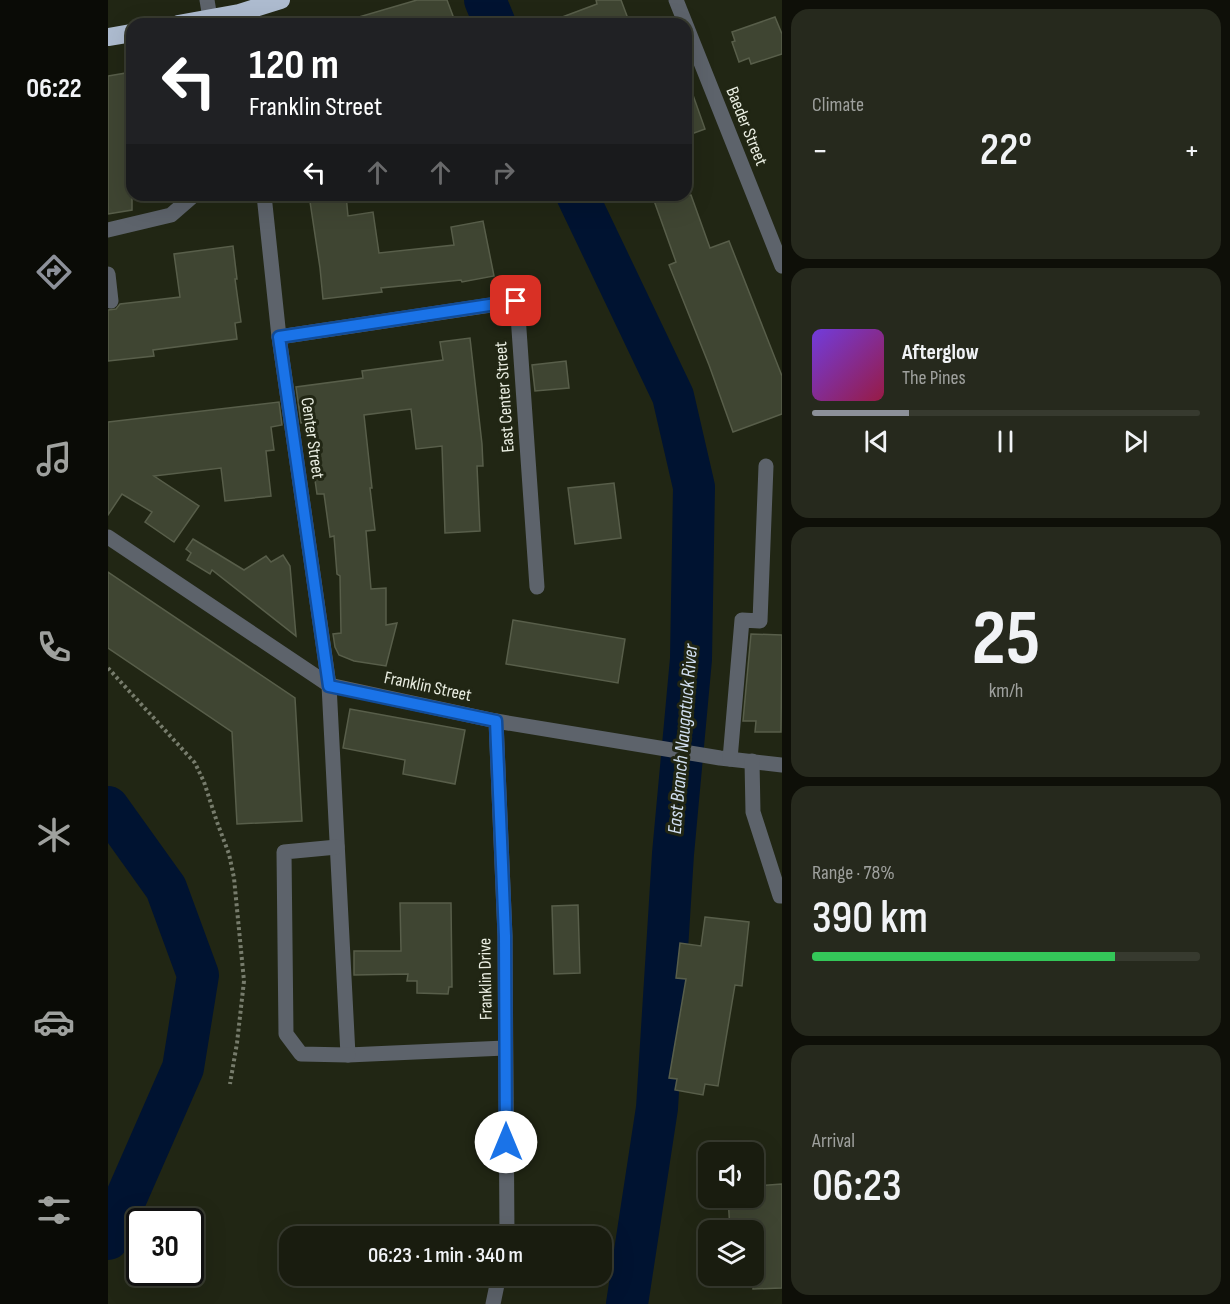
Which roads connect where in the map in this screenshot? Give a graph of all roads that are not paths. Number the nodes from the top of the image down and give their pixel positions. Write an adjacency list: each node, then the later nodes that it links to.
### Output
1 (281, 0): 5 (highway)
2 (676, 0): 6 (street, Baeder Street)
3 (208, 9): 4 (highway); 5 (highway)
4 (190, 18)
5 (240, 18)
6 (683, 18)
7 (126, 34): 8 (highway)
8 (108, 37)
9 (692, 40): 13 (street, Baeder Street)
10 (187, 201): 12 (street)
11 (265, 201): 16 (street, Center Street)
12 (108, 230)
13 (782, 266)
14 (108, 274): 15 (street)
15 (111, 301)
16 (279, 337): 19 (street, East Center Street); 20 (street, Center Street)
17 (766, 466): 22 (street)
18 (108, 537): 20 (street, Franklin Street)
19 (537, 587)
20 (329, 686): 21 (street, Franklin Street); 25 (street, Center Street)
21 (496, 721): 22 (street, Franklin Street); 27 (street, Franklin Drive)
22 (725, 758): 23 (street, Franklin Street)
23 (752, 761): 24 (street, Franklin Street); 26 (street)
24 (782, 765)
25 (337, 848): 28 (street, Center Street); 28 (street)
26 (782, 897)
27 (506, 1048): 28 (street); 29 (street, Franklin Drive)
28 (348, 1055)
29 (507, 1226)
30 (498, 1286): 31 (street)
31 (494, 1304)

